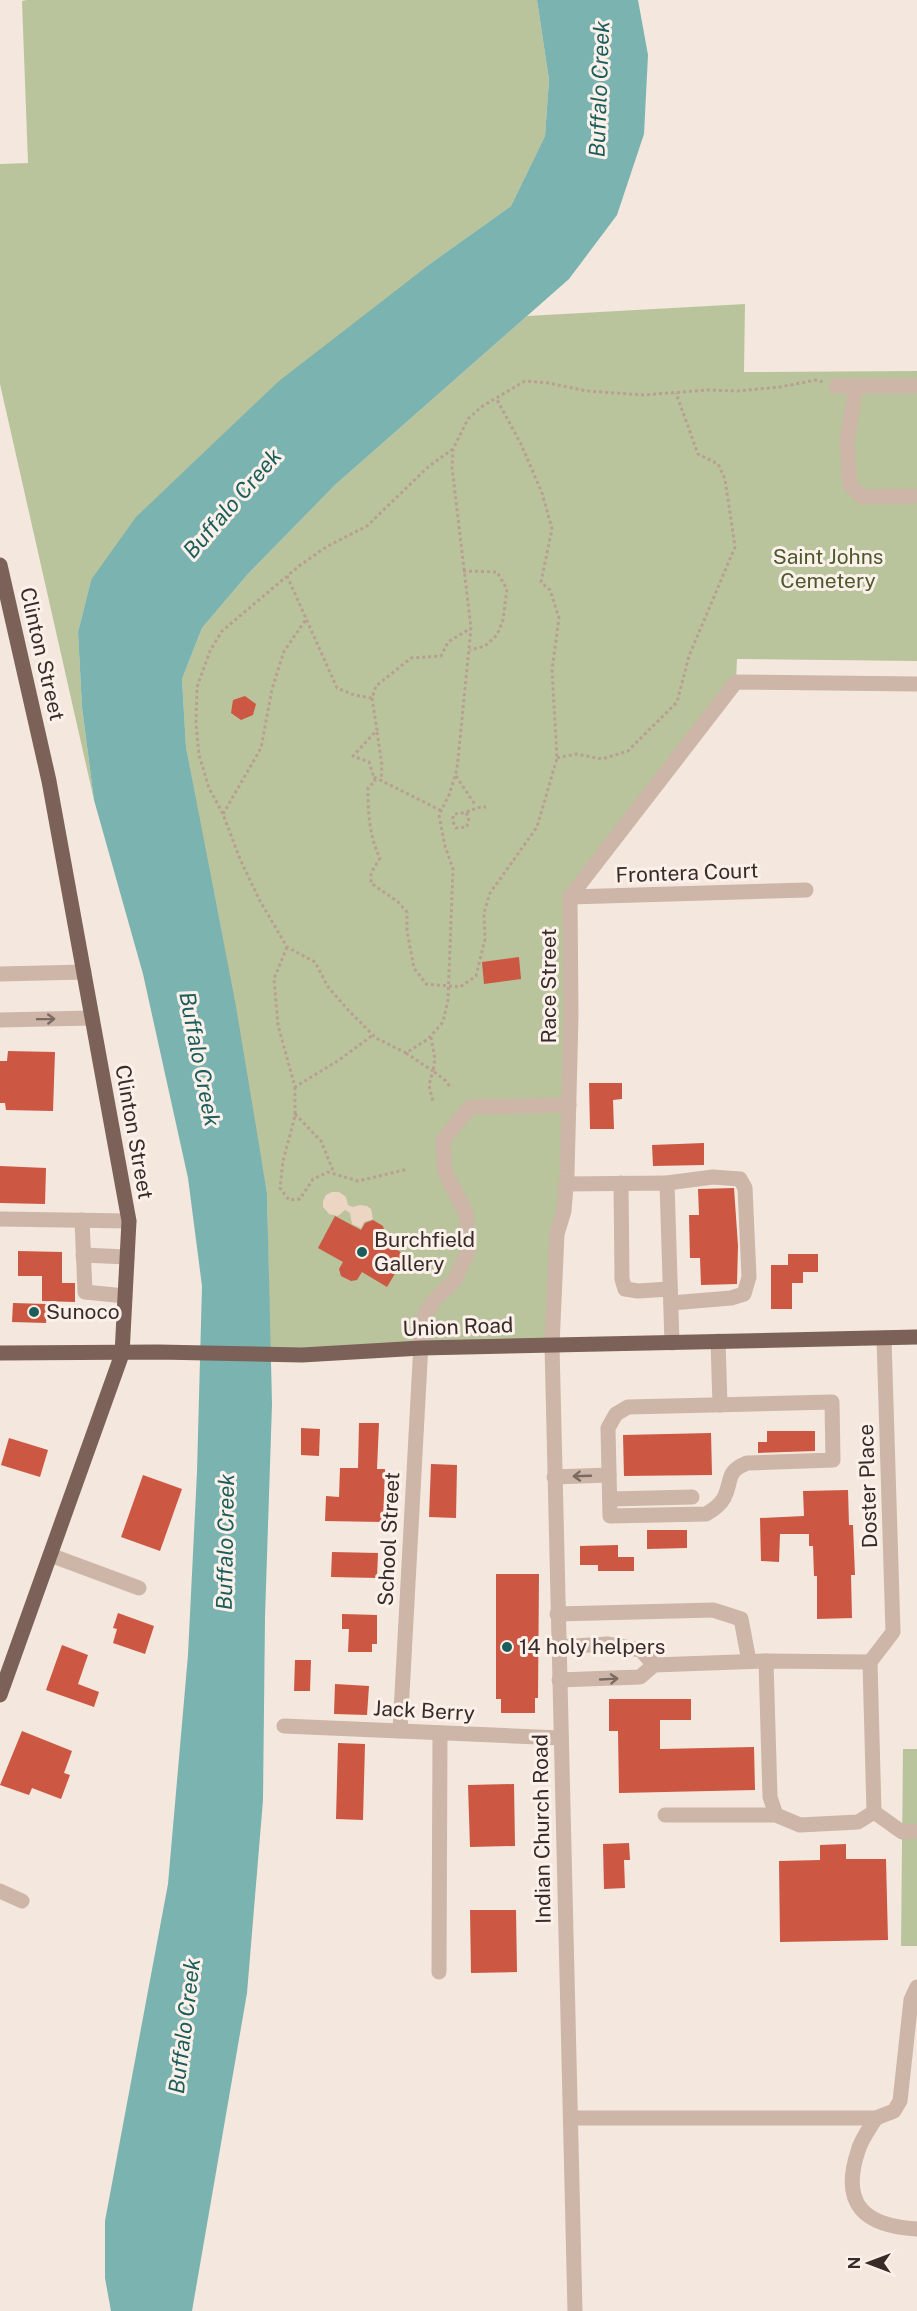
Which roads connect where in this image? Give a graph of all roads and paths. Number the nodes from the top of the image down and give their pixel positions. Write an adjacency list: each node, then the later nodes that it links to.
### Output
1 (836, 386): 2 (street); 4 (path)
2 (855, 386): 3 (street); 7 (street)
3 (917, 386)
4 (676, 393): 5 (path); 17 (path)
5 (496, 398): 6 (path); 17 (path)
6 (453, 449): 9 (path); 10 (path)
7 (917, 496)
8 (0, 565): 29 (main road, Clinton Street)
9 (464, 571): 12 (path); 13 (path)
10 (287, 576): 11 (path); 25 (path)
11 (307, 618): 15 (path); 25 (path)
12 (471, 628): 13 (path); 15 (path)
13 (470, 650): 18 (path)
14 (917, 684): 27 (street)
15 (372, 698): 16 (path)
16 (377, 730): 19 (path); 20 (path)
17 (557, 758): 31 (path)
18 (456, 776): 21 (path); 23 (path)
19 (374, 777): 20 (path); 31 (path)
20 (381, 781): 23 (path)
21 (476, 807): 22 (path); 24 (path)
22 (486, 807)
23 (442, 811): 31 (path)
24 (466, 813): 24 (path)
25 (224, 814): 28 (path)
26 (806, 890): 27 (street, Frontera Court)
27 (570, 897): 41 (street, Race Street)
28 (287, 947): 34 (path); 38 (path)
29 (84, 972): 30 (street); 32 (main road, Clinton Street)
30 (0, 974)
31 (449, 986): 35 (path)
32 (92, 1017): 33 (street, one-way to 32); 50 (main road, Clinton Street)
33 (0, 1020)
34 (373, 1035): 36 (path); 38 (path)
35 (430, 1036): 36 (path); 37 (path)
36 (406, 1053): 37 (path)
37 (433, 1071): 39 (path); 40 (path)
38 (295, 1087): 42 (path)
39 (450, 1087)
40 (433, 1102)
41 (569, 1105): 47 (street, Race Street); 60 (street, School Street)
42 (295, 1113): 44 (path); 44 (path)
43 (408, 1169): 44 (path)
44 (334, 1173)
45 (621, 1183): 46 (street); 47 (street); 54 (street)
46 (667, 1183): 54 (street); 54 (street)
47 (566, 1184): 59 (street, Race Street)
48 (0, 1219): 49 (street)
49 (82, 1220): 50 (street); 51 (street)
50 (129, 1221): 52 (main road, Clinton Street)
51 (83, 1255): 52 (street); 53 (street)
52 (127, 1257): 53 (main road, Clinton Street)
53 (125, 1296): 62 (main road, Clinton Street)
54 (670, 1296): 58 (street)
55 (917, 1337): 56 (main road, Union Road)
56 (884, 1338): 57 (main road, Union Road); 74 (street, Doster Place)
57 (718, 1341): 58 (main road, Union Road); 63 (street)
58 (672, 1343): 59 (main road, Union Road)
59 (552, 1345): 60 (main road, Union Road); 65 (street, Indian Church Road)
60 (421, 1348): 62 (main road, Union Road); 79 (street, School Street)
61 (0, 1353): 62 (main road, Union Road)
62 (123, 1354): 68 (main road, Clinton Street)
63 (720, 1405): 64 (street); 67 (street)
64 (609, 1475): 65 (street, one-way to 65); 67 (street)
65 (554, 1477): 70 (street, Indian Church Road)
66 (692, 1497): 67 (street)
67 (610, 1499)
68 (51, 1555): 69 (street); 77 (main road, Clinton Street)
69 (139, 1588)
70 (557, 1614): 71 (street, Indian Church Road); 73 (street)
71 (558, 1647): 75 (street); 76 (street, Indian Church Road)
72 (766, 1661): 73 (street); 74 (street); 84 (street)
73 (749, 1662): 75 (street)
74 (870, 1662): 82 (street)
75 (654, 1665): 76 (street, one-way to 75)
76 (559, 1680): 81 (street, Indian Church Road)
77 (0, 1695)
78 (284, 1726): 79 (street, Jack Berry)
79 (400, 1731): 80 (street, Jack Berry)
80 (440, 1733): 81 (street, Jack Berry); 88 (street)
81 (561, 1738): 90 (street, Indian Church Road)
82 (874, 1812): 84 (street); 85 (street)
83 (665, 1815): 84 (street)
84 (776, 1815)
85 (917, 1831)
86 (0, 1891): 87 (street)
87 (22, 1900)
88 (438, 1972)
89 (917, 1987): 91 (street)
90 (571, 2118): 91 (street); 93 (street, Indian Church Road)
91 (876, 2118): 92 (street)
92 (917, 2229)
93 (575, 2311)

